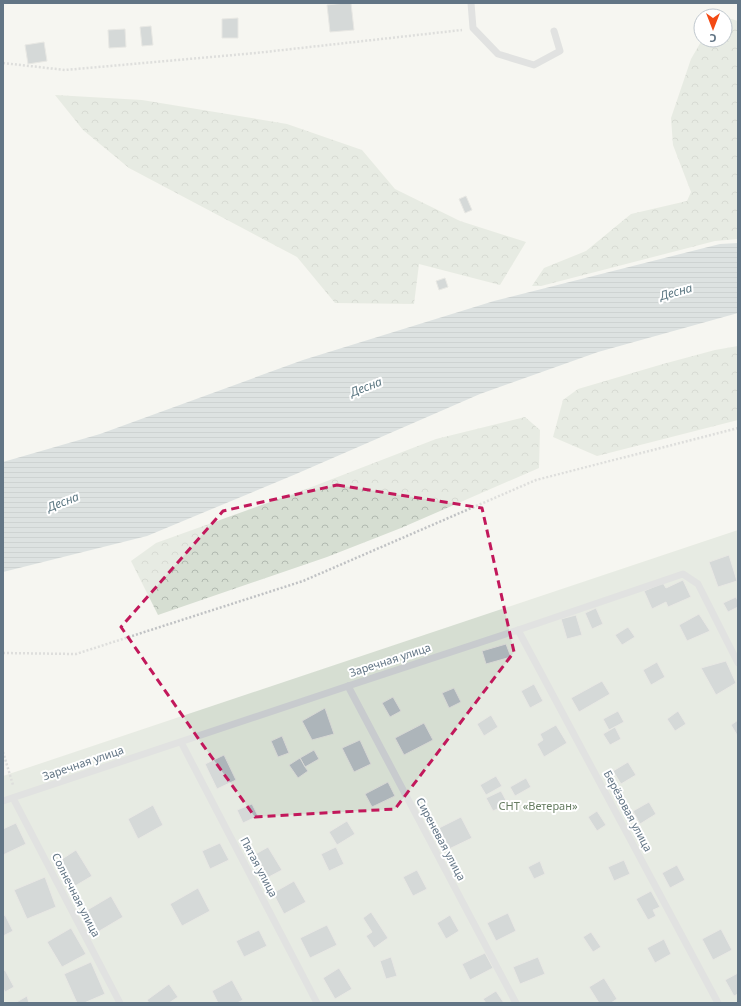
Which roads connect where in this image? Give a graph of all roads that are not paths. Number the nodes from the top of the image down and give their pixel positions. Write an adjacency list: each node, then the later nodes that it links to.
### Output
1 (471, 3): 2 (lane)
2 (554, 31)
3 (518, 630): 4 (lane, Заречная улица); 5 (lane, Заречная улица); 12 (lane, Берёзовая улица)
4 (738, 663)
5 (348, 686): 6 (lane, Заречная улица); 11 (lane, Сиреневая улица)
6 (181, 742): 7 (lane, Заречная улица); 10 (lane, Пятая улица)
7 (15, 797): 8 (lane, Заречная улица); 9 (lane, Солнечная улица)
8 (3, 801)
9 (120, 1003)
10 (318, 1003)
11 (516, 1003)
12 (718, 1003)

